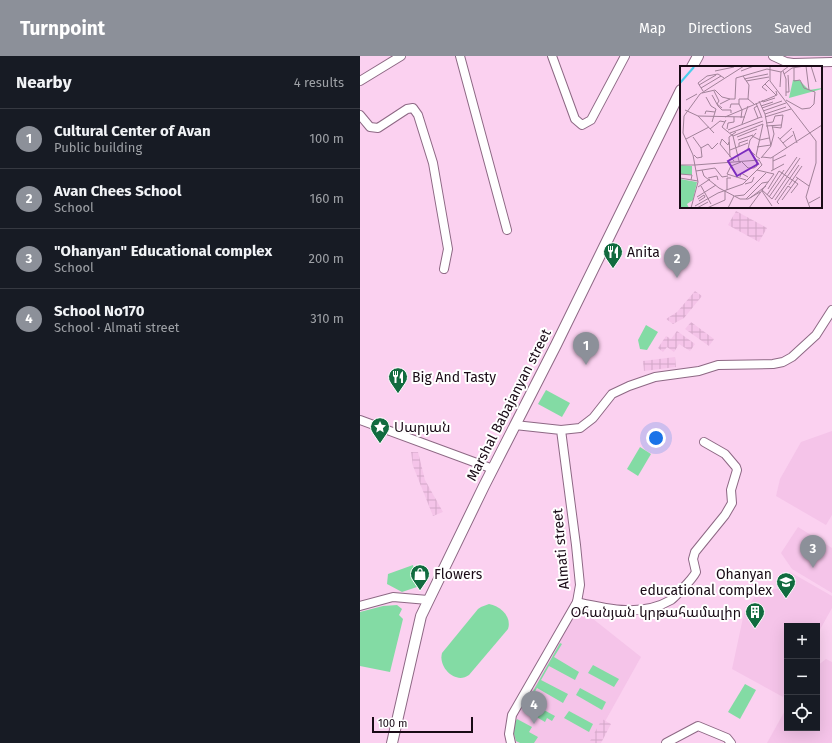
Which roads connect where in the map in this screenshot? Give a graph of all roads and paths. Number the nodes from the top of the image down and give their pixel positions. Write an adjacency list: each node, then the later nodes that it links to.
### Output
1 (401, 56): 9 (street)
2 (460, 56): 12 (street)
3 (552, 56): 4 (street)
4 (625, 56)
5 (698, 56): 8 (main road)
6 (774, 56): 7 (street)
7 (832, 62)
8 (693, 66)
9 (360, 81)
10 (680, 92): 16 (main road, Marshal Babajanyan street)
11 (360, 115): 13 (street)
12 (507, 230)
13 (444, 269)
14 (832, 310): 17 (street)
15 (360, 420): 19 (street)
16 (515, 425): 17 (street); 19 (main road, Marshal Babajanyan street)
17 (561, 430): 21 (street, Almati street)
18 (704, 442): 21 (street)
19 (493, 469): 20 (main road, Marshal Babajanyan street)
20 (428, 600): 22 (street); 23 (main road, Marshal Babajanyan street)
21 (577, 602): 24 (street, Almati street)
22 (360, 606)
23 (392, 743)
24 (511, 743)
25 (666, 743): 26 (street)
26 (731, 743)

